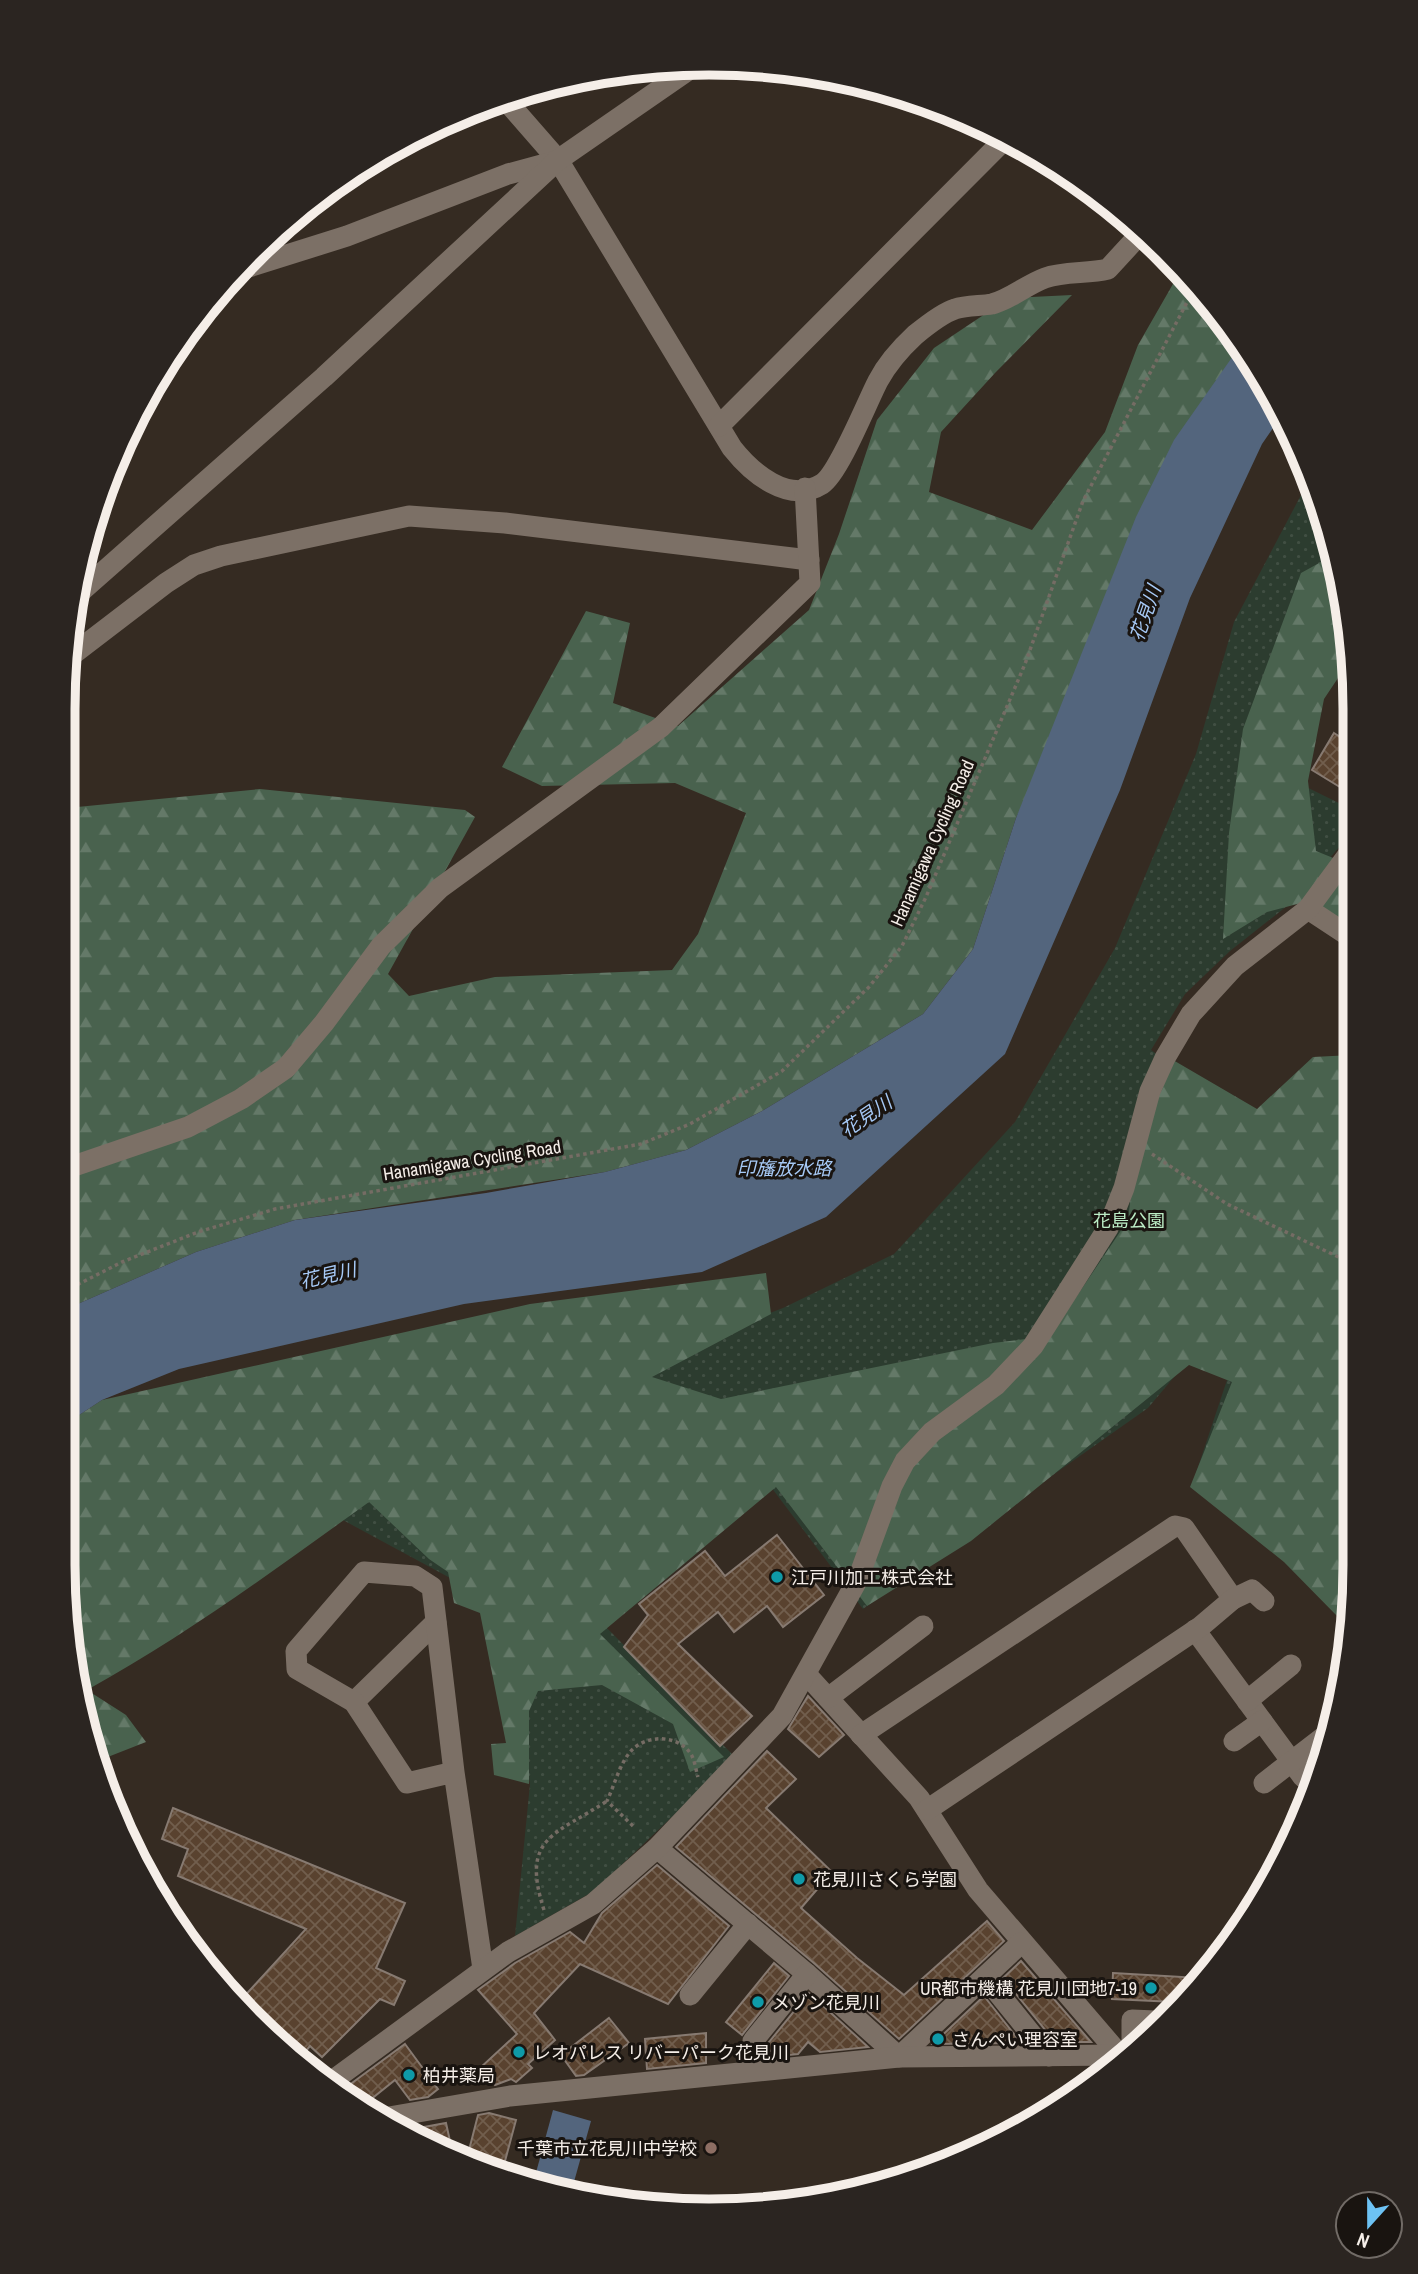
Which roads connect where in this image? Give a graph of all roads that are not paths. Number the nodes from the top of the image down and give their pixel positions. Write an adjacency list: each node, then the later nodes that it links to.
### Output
1 (679, 76): 4 (street)
2 (517, 105): 4 (street)
3 (998, 146): 7 (street)
4 (558, 160): 6 (street); 7 (street); 10 (street)
5 (1135, 240): 8 (street)
6 (258, 264)
7 (719, 426): 8 (street)
8 (805, 488): 9 (street)
9 (809, 560): 11 (street); 15 (street)
10 (87, 586)
11 (79, 650)
12 (1343, 862): 13 (street)
13 (1308, 909): 14 (street); 22 (street)
14 (1343, 932)
15 (75, 1166)
16 (1233, 1599): 17 (street); 20 (street); 27 (street)
17 (1264, 1601)
18 (436, 1622): 24 (street); 24 (street); 31 (street)
19 (923, 1626): 23 (street)
20 (1195, 1630): 25 (street); 33 (street)
21 (1291, 1665): 25 (street)
22 (806, 1674): 23 (street); 34 (street)
23 (828, 1698): 27 (street)
24 (354, 1702): 31 (street)
25 (1247, 1702): 26 (street)
26 (1262, 1721): 28 (street); 30 (street)
27 (861, 1735): 33 (street)
28 (1234, 1741)
29 (1315, 1749): 30 (street)
30 (1298, 1770): 32 (street)
31 (454, 1772): 37 (street)
32 (1264, 1783)
33 (927, 1810): 36 (street)
34 (657, 1847): 35 (street); 37 (street)
35 (748, 1924): 38 (street); 40 (street)
36 (1021, 1943): 39 (street); 44 (street)
37 (483, 1969): 48 (street)
38 (807, 1974): 43 (street); 47 (street)
39 (985, 1977): 46 (street); 47 (street)
40 (690, 1995)
41 (1149, 2021): 42 (street)
42 (1132, 2036)
43 (753, 2041)
44 (1115, 2051)
45 (1110, 2055): 46 (street)
46 (1049, 2056): 47 (street)
47 (899, 2057): 49 (street)
48 (337, 2078)
49 (396, 2116)

